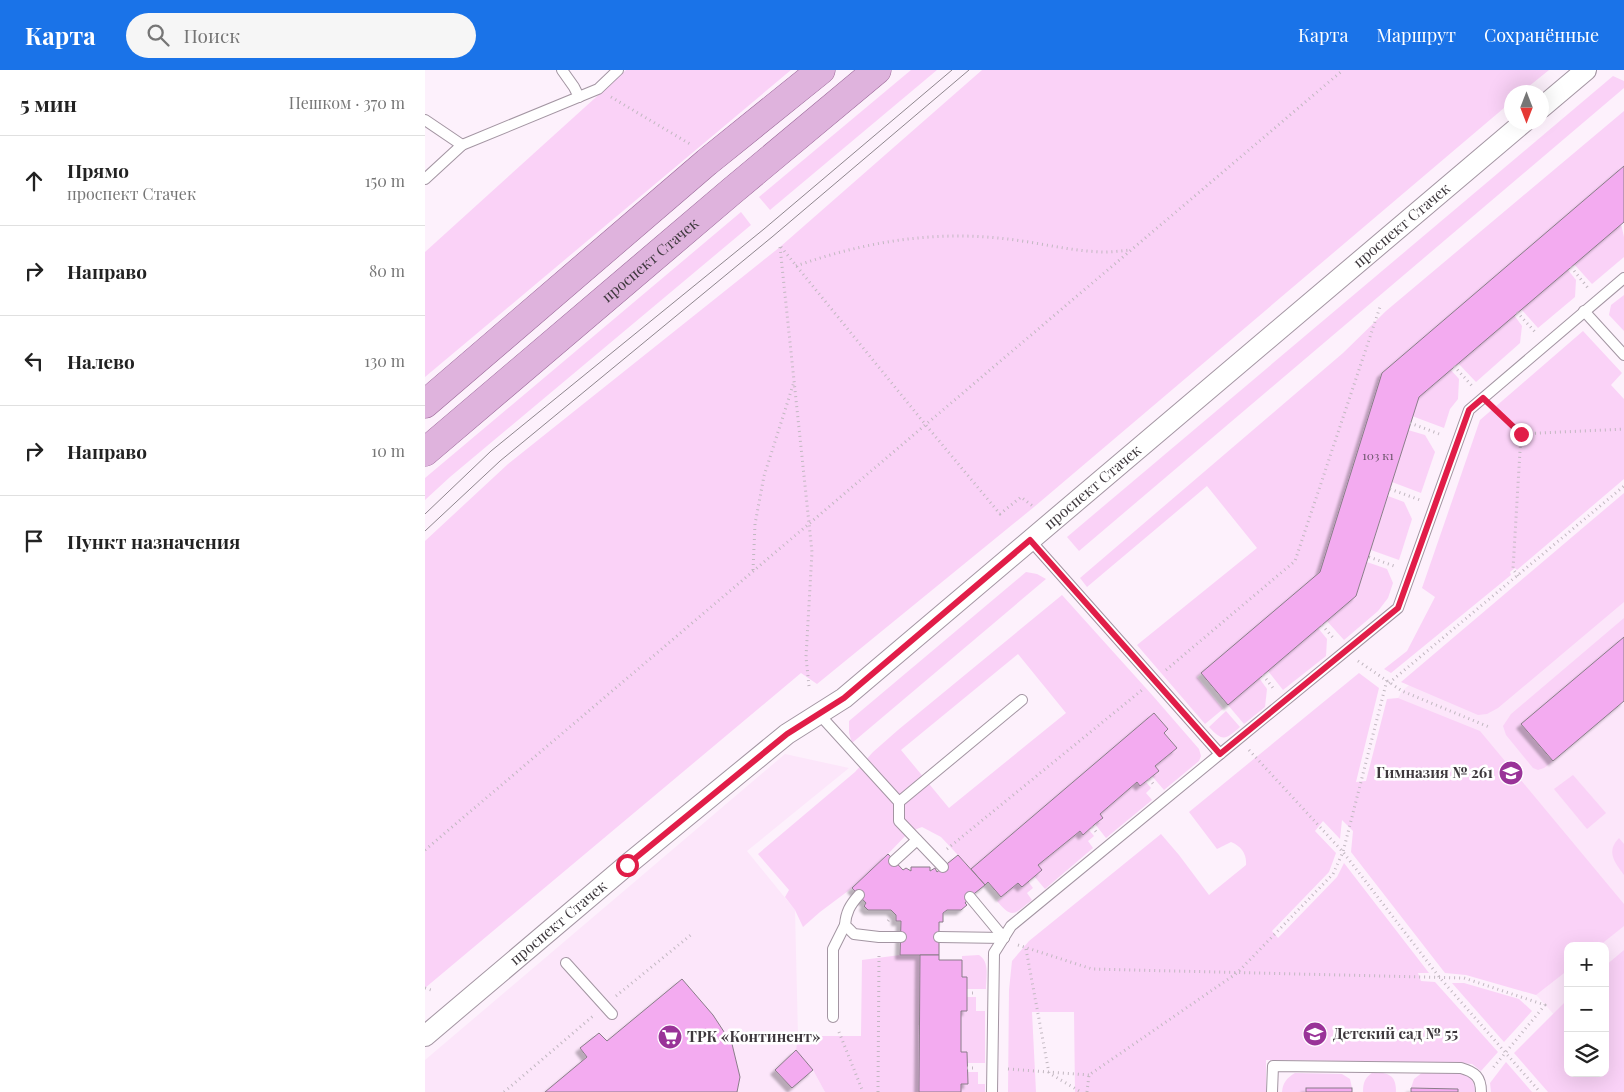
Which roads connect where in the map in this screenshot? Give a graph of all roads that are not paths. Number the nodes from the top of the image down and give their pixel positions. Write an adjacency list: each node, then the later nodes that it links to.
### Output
1 (562, 70): 6 (lane)
2 (618, 70): 6 (lane)
3 (821, 70): 15 (main road)
4 (877, 70): 16 (main road, проспект Стачек)
5 (1586, 70): 7 (street)
6 (579, 97): 10 (lane)
7 (1549, 101)
8 (425, 120): 10 (lane)
9 (1515, 130): 17 (street, проспект Стачек)
10 (461, 145): 11 (lane)
11 (425, 179)
12 (1624, 278): 13 (lane)
13 (1584, 312): 14 (lane); 20 (lane)
14 (1624, 354)
15 (425, 404)
16 (425, 452)
17 (1030, 540): 19 (street, проспект Стачек); 20 (lane)
18 (1022, 700): 21 (lane)
19 (818, 713): 21 (lane); 34 (street, проспект Стачек)
20 (1220, 754): 30 (lane)
21 (899, 802): 22 (lane)
22 (917, 840): 23 (lane); 24 (lane)
23 (894, 861)
24 (943, 867)
25 (859, 895): 27 (lane)
26 (970, 897): 30 (lane)
27 (845, 925): 28 (lane); 33 (lane)
28 (901, 936)
29 (939, 937): 30 (lane)
30 (1004, 938): 35 (lane)
31 (566, 963): 32 (lane)
32 (612, 1014)
33 (833, 1017)
34 (425, 1036)
35 (992, 1092)
36 (1272, 1092): 37 (lane)
37 (1481, 1092)

